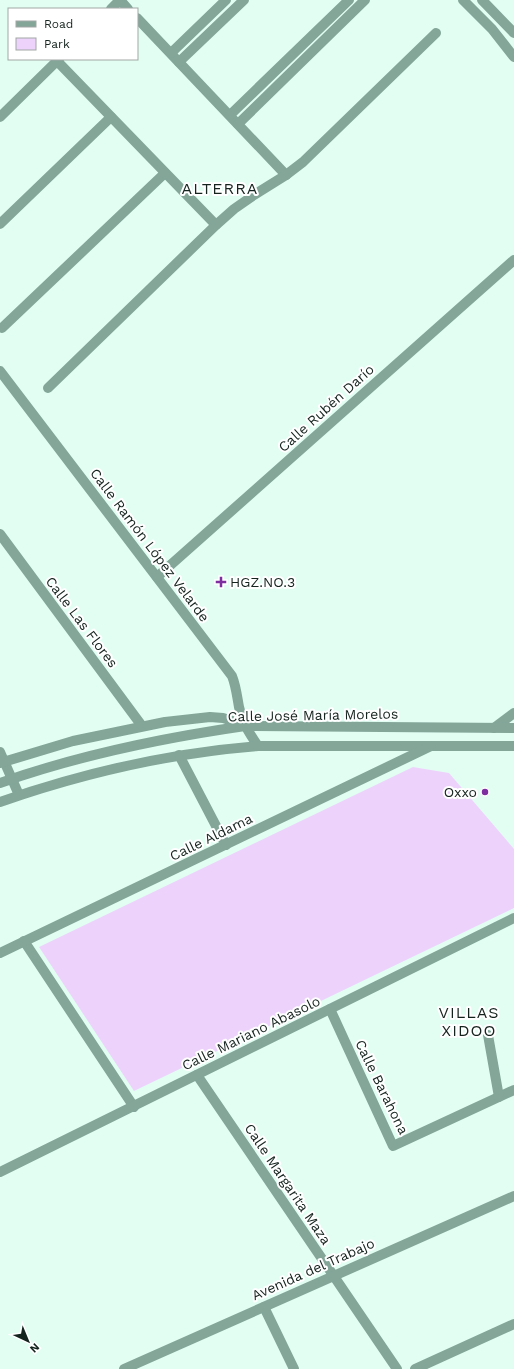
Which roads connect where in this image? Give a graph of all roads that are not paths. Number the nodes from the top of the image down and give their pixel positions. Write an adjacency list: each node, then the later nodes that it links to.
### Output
1 (120, 0): 8 (street); 9 (street)
2 (226, 0): 13 (street)
3 (244, 0): 16 (street)
4 (348, 0): 17 (street)
5 (366, 0): 20 (street)
6 (463, 0): 14 (street)
7 (482, 0): 12 (street)
8 (112, 8)
9 (127, 8)
10 (138, 19): 13 (street)
11 (436, 33): 22 (street)
12 (514, 33)
13 (171, 53): 16 (street)
14 (514, 56)
15 (58, 60): 18 (street); 19 (street)
16 (179, 62): 17 (street)
17 (230, 115): 20 (street)
18 (0, 117)
19 (111, 117): 21 (street); 23 (street)
20 (238, 124): 22 (street)
21 (165, 173): 24 (street); 26 (street)
22 (286, 175): 24 (street)
23 (0, 224)
24 (216, 225): 28 (street)
25 (514, 260): 30 (street, Calle Rubén Darío)
26 (2, 328)
27 (0, 371): 30 (street, Calle Ramón López Velarde)
28 (48, 388)
29 (0, 534): 32 (street, Calle Las Flores)
30 (157, 577): 33 (street, Calle Ramón López Velarde)
31 (514, 714): 34 (street)
32 (142, 726): 33 (street); 40 (street)
33 (245, 726): 34 (street, Calle José María Morelos); 37 (street, Calle Ramón López Velarde); 41 (street, Calle José María Morelos)
34 (494, 728): 35 (street, Calle José María Morelos)
35 (514, 728)
36 (434, 745): 37 (street); 38 (street); 45 (street, Calle Aldama)
37 (258, 746): 39 (street)
38 (514, 746)
39 (179, 755): 43 (street); 45 (street)
40 (2, 759): 41 (street)
41 (12, 779): 42 (street, Calle José María Morelos); 43 (street)
42 (0, 784)
43 (19, 795): 44 (street)
44 (0, 802)
45 (226, 845): 47 (street, Calle Aldama)
46 (514, 918): 49 (street, Calle Mariano Abasolo)
47 (24, 941): 48 (street, Calle Aldama); 54 (street)
48 (0, 953)
49 (330, 1009): 51 (street, Calle Mariano Abasolo); 53 (street, Calle Barahona)
50 (488, 1035): 53 (street)
51 (197, 1075): 54 (street, Calle Mariano Abasolo); 57 (street, Calle Margarita Maza)
52 (514, 1090): 53 (street, Calle Barahona)
53 (499, 1097)
54 (134, 1106): 55 (street, Calle Mariano Abasolo)
55 (0, 1172)
56 (514, 1196): 57 (street, Avenida del Trabajo)
57 (334, 1276): 58 (street, Avenida del Trabajo); 62 (street, Calle Margarita Maza)
58 (264, 1307): 60 (street, Avenida del Trabajo); 61 (street)
59 (514, 1324): 63 (street)
60 (124, 1369)
61 (294, 1369)
62 (396, 1369)
63 (415, 1369)

